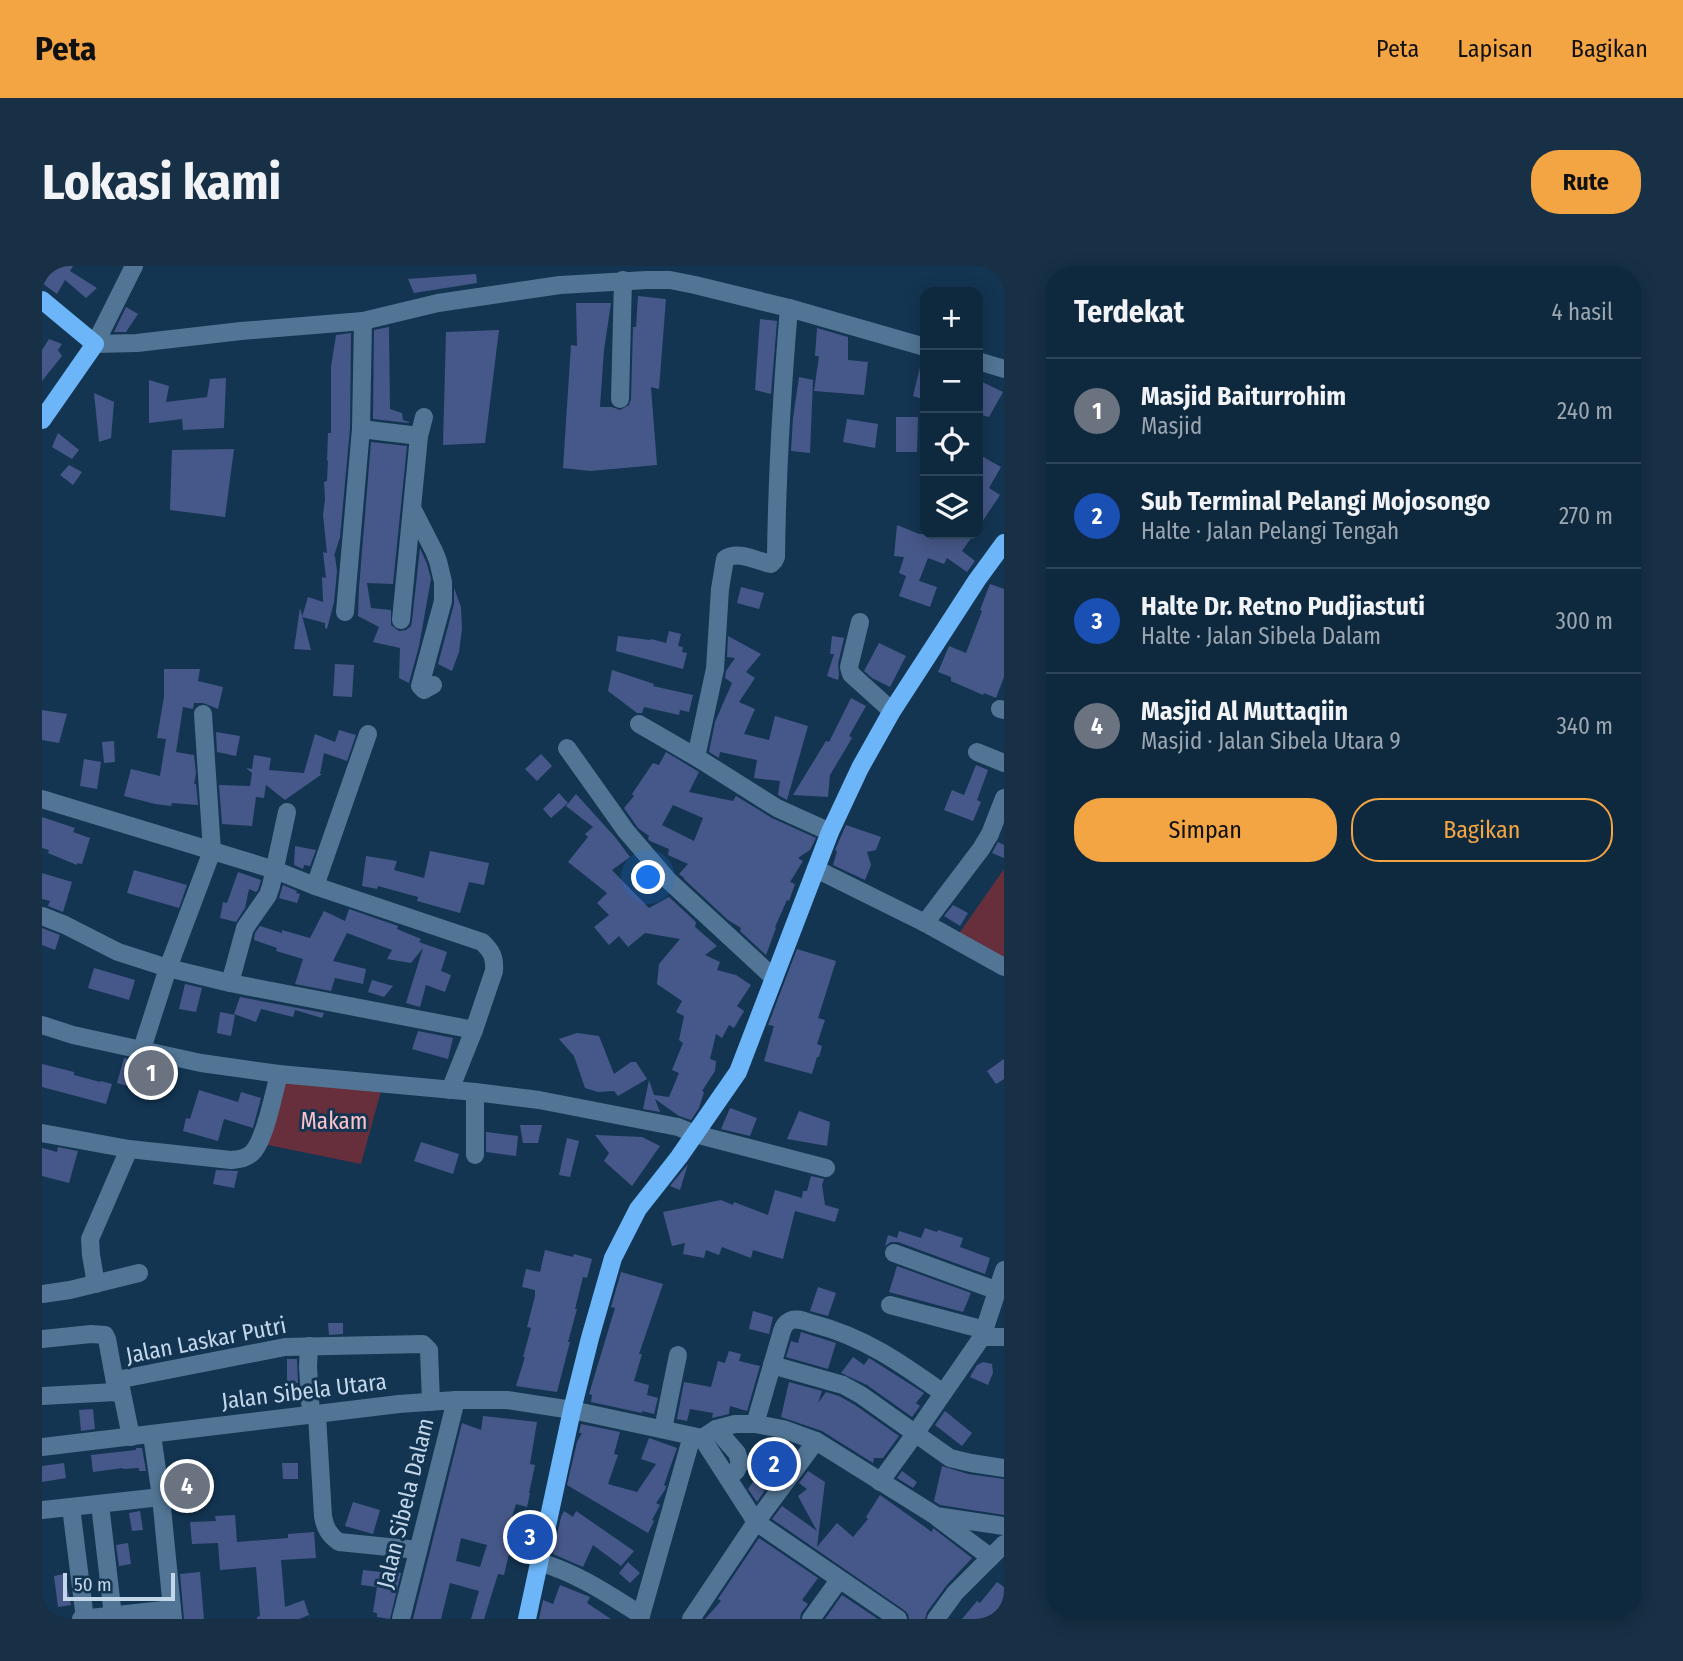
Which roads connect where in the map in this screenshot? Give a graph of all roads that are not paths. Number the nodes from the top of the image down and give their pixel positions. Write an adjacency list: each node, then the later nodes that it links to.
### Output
1 (134, 266): 7 (street)
2 (590, 274): 3 (street); 6 (street)
3 (623, 280): 5 (street); 11 (street)
4 (42, 300): 7 (main road)
5 (789, 308): 8 (street); 28 (street)
6 (363, 321): 7 (street); 14 (street)
7 (95, 344): 12 (main road)
8 (920, 346)
9 (983, 363): 10 (street)
10 (1004, 369)
11 (620, 399)
12 (43, 417)
13 (424, 417): 15 (street)
14 (361, 429): 15 (street); 18 (street)
15 (419, 436): 16 (street)
16 (412, 508): 19 (street); 21 (street)
17 (1004, 543): 22 (main road)
18 (345, 612)
19 (401, 621)
20 (860, 622): 22 (street)
21 (433, 685)
22 (892, 711): 33 (main road)
23 (203, 714): 34 (street)
24 (639, 724): 28 (street)
25 (368, 734): 37 (street)
26 (567, 748): 42 (street)
27 (977, 752): 29 (street)
28 (696, 757): 33 (street)
29 (1004, 763)
30 (1004, 798): 39 (street)
31 (42, 799): 34 (street)
32 (287, 812): 36 (street)
33 (830, 832): 35 (main road)
34 (212, 851): 36 (street); 41 (street)
35 (816, 869): 39 (street); 42 (main road)
36 (275, 870): 37 (street); 43 (street)
37 (315, 886): 45 (street)
38 (42, 916): 41 (street)
39 (925, 923): 40 (street)
40 (1004, 967)
41 (168, 968): 43 (street); 46 (street)
42 (774, 978): 51 (main road)
43 (230, 983): 45 (street)
44 (42, 1025): 46 (street)
45 (474, 1030): 48 (street)
46 (142, 1049): 47 (street)
47 (279, 1074): 48 (street); 52 (street)
48 (450, 1090): 49 (street)
49 (475, 1092): 51 (street); 53 (street)
50 (42, 1133): 52 (street)
51 (695, 1134): 54 (street); 73 (main road)
52 (129, 1149): 58 (street)
53 (475, 1155)
54 (826, 1168)
55 (894, 1254): 59 (street)
56 (1004, 1269): 59 (street)
57 (139, 1273): 58 (street)
58 (96, 1284): 60 (street)
59 (1001, 1290): 62 (street)
60 (42, 1294)
61 (890, 1305): 62 (street)
62 (983, 1333): 63 (street); 69 (street)
63 (1004, 1337)
64 (42, 1339): 68 (street)
65 (309, 1346): 72 (street, Jalan Laskar Putri); 74 (street); 80 (street, Jalan Laskar Putri)
66 (678, 1355): 76 (street)
67 (772, 1365): 69 (street); 75 (street); 78 (street)
68 (116, 1392): 70 (street); 80 (street)
69 (943, 1393): 78 (street)
70 (42, 1396)
71 (456, 1400): 72 (street, Jalan Sibela Utara); 73 (street, Jalan Sibela Utara); 93 (street, Jalan Sibela Dalam)
72 (431, 1402): 74 (street, Jalan Sibela Utara)
73 (572, 1410): 76 (street, Jalan Sibela Utara); 95 (main road)
74 (314, 1415): 79 (street, Jalan Sibela Utara); 93 (street)
75 (755, 1424): 77 (street); 81 (street)
76 (663, 1429): 77 (street, Jalan Sibela Utara)
77 (703, 1434): 90 (street); 99 (street)
78 (915, 1434): 83 (street); 84 (street)
79 (152, 1435): 80 (street, Jalan Sibela Utara); 85 (street)
80 (128, 1438): 82 (street, Jalan Sibela Utara)
81 (816, 1441): 84 (street); 90 (street)
82 (42, 1447)
83 (1004, 1468)
84 (880, 1482): 89 (street)
85 (161, 1497): 86 (street); 97 (street)
86 (100, 1504): 87 (street); 98 (street)
87 (71, 1507): 88 (street); 100 (street)
88 (42, 1510)
89 (936, 1516): 91 (street); 94 (street)
90 (756, 1522): 96 (street); 103 (street)
91 (1004, 1526)
92 (1004, 1544): 94 (street)
93 (418, 1550): 101 (street, Jalan Sibela Dalam)
94 (990, 1557): 106 (street)
95 (539, 1562): 99 (street); 102 (main road)
96 (839, 1580): 104 (street); 105 (street)
97 (173, 1614): 98 (street)
98 (113, 1616): 100 (street)
99 (641, 1617)
100 (83, 1619)
101 (401, 1619)
102 (527, 1619)
103 (691, 1619)
104 (811, 1619)
105 (898, 1619)
106 (936, 1619)

